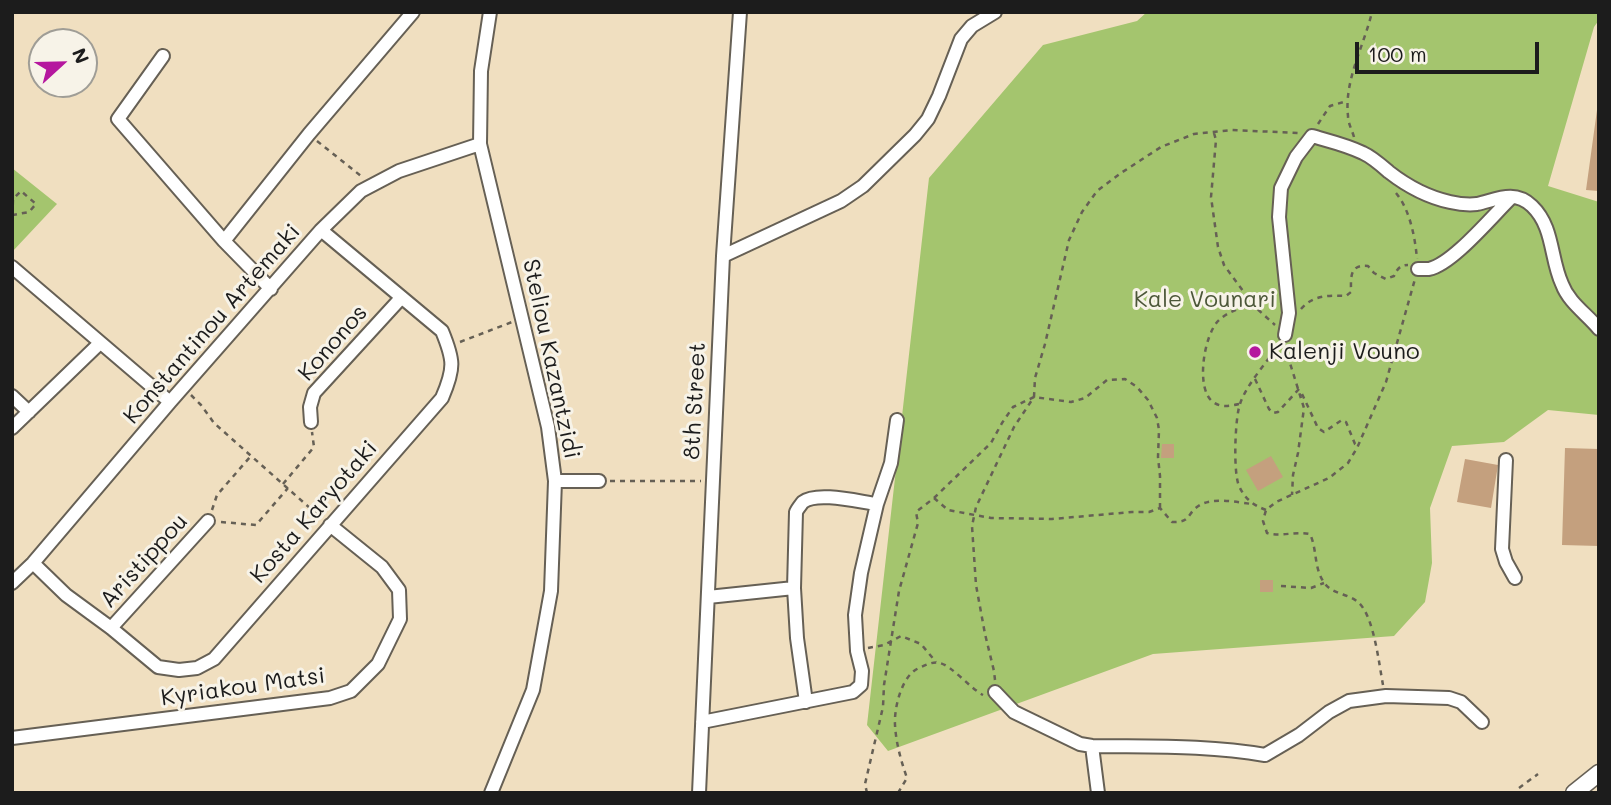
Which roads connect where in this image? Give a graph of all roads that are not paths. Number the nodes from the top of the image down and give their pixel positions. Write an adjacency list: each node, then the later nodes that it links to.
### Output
1 (413, 12): 9 (street)
2 (490, 12): 6 (street, Steliou Kazantzidi)
3 (740, 12): 10 (street, 8th Street)
4 (995, 12): 10 (street)
5 (163, 56): 9 (street)
6 (480, 144): 8 (street, Konstantinou Artemaki); 25 (street, Steliou Kazantzidi)
7 (1512, 197): 12 (street); 15 (street); 16 (street)
8 (321, 230): 13 (street, Konstantinou Artemaki); 14 (street)
9 (225, 241): 13 (street)
10 (723, 256): 34 (street, 8th Street)
11 (12, 267): 17 (street)
12 (1418, 268)
13 (271, 289): 19 (street, Konstantinou Artemaki)
14 (401, 298): 22 (street, Kononos); 29 (street, Kosta Karyotaki)
15 (1599, 329)
16 (1285, 335)
17 (100, 343): 19 (street); 20 (street)
18 (12, 396): 20 (street)
19 (170, 402): 30 (street, Konstantinou Artemaki)
20 (29, 412): 23 (street)
21 (897, 420): 27 (street)
22 (311, 422)
23 (12, 428)
24 (1506, 460): 31 (street)
25 (555, 481): 26 (street); 43 (street, Steliou Kazantzidi)
26 (599, 481)
27 (877, 504): 33 (street); 37 (street)
28 (208, 522): 35 (street, Aristippou)
29 (330, 525): 35 (street, Kosta Karyotaki); 40 (street, Kyriakou Matsi)
30 (33, 564): 32 (street, Konstantinou Artemaki); 35 (street, Kosta Karyotaki)
31 (1515, 578)
32 (12, 583)
33 (794, 588): 34 (street); 37 (street)
34 (708, 597): 38 (street, 8th Street)
35 (111, 628)
36 (995, 692): 41 (street)
37 (806, 702): 38 (street)
38 (702, 722): 44 (street, 8th Street)
39 (1482, 722): 41 (street)
40 (12, 738)
41 (1092, 746): 45 (street)
42 (1599, 774): 46 (main road)
43 (491, 793)
44 (699, 793)
45 (1098, 793)
46 (1574, 793)

